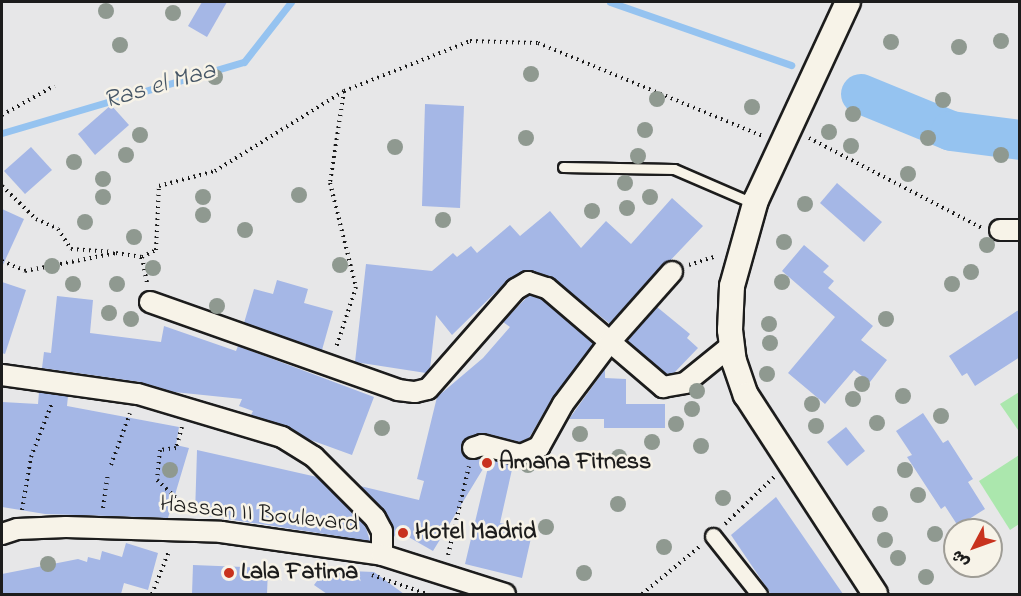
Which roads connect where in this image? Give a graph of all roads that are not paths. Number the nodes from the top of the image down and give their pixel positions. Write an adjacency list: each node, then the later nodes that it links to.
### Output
1 (844, 9): 3 (street)
2 (563, 167): 3 (lane)
3 (755, 204): 7 (street)
4 (672, 272): 6 (street)
5 (150, 302): 6 (street)
6 (609, 343): 7 (street); 9 (street)
7 (732, 345): 15 (street)
8 (2, 375): 12 (street)
9 (473, 448)
10 (9, 531): 12 (street, Hassan II Boulevard)
11 (713, 536): 14 (street)
12 (382, 555): 13 (street, Hassan II Boulevard)
13 (505, 594)
14 (759, 594)
15 (875, 594)

